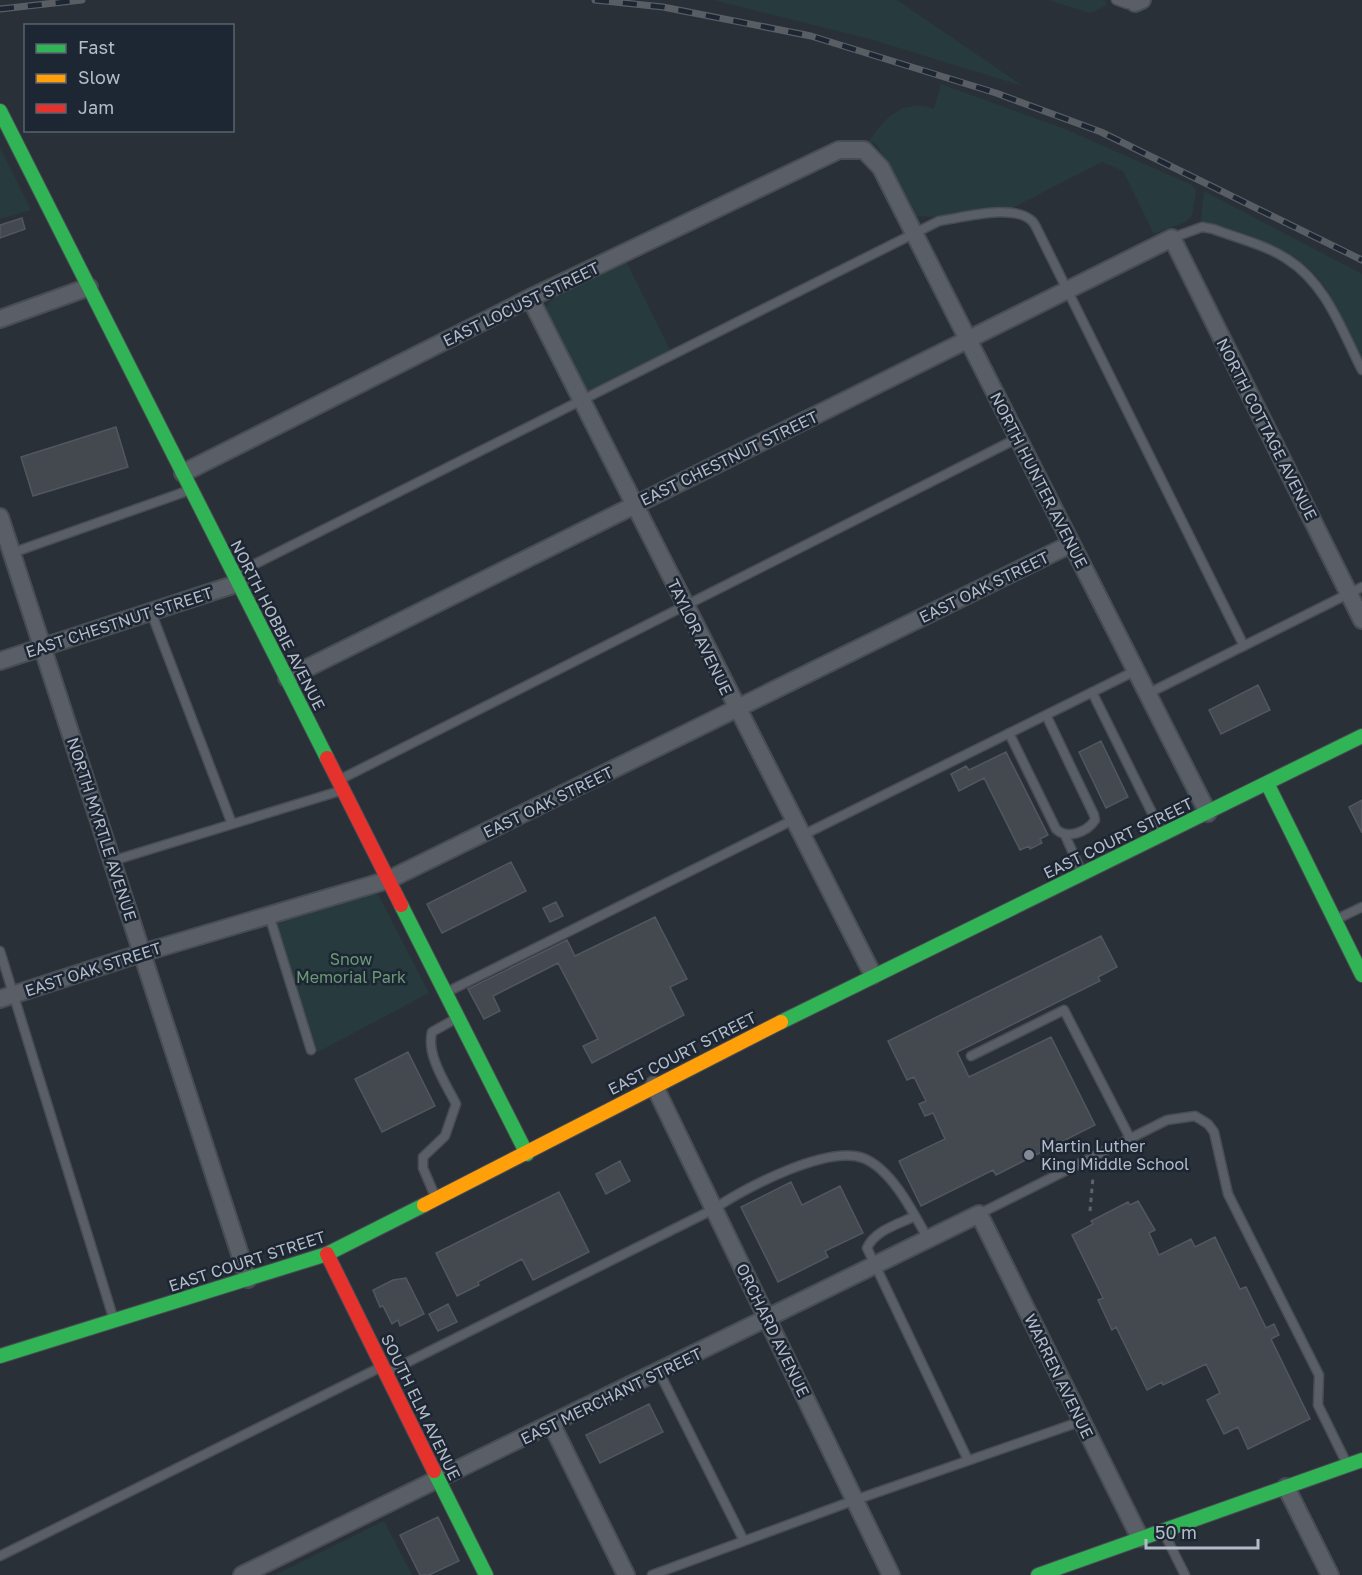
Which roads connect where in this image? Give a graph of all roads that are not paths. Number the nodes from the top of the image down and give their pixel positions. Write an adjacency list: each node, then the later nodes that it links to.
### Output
1 (1116, 0): 2 (lane)
2 (1139, 2)
3 (0, 111): 7 (main road, NORTH HOBBIE AVENUE)
4 (864, 150): 5 (street, NORTH HUNTER AVENUE); 9 (street, EAST LOCUST STREET)
5 (914, 234): 8 (lane); 11 (street, NORTH HUNTER AVENUE); 13 (lane)
6 (1172, 238): 8 (street, EAST CHESTNUT STREET); 12 (lane); 22 (street, NORTH COTTAGE AVENUE)
7 (89, 287): 10 (street); 15 (main road, NORTH HOBBIE AVENUE)
8 (1069, 290): 11 (street, EAST CHESTNUT STREET); 26 (lane)
9 (530, 298): 13 (street, TAYLOR AVENUE); 15 (street, EAST LOCUST STREET)
10 (0, 319)
11 (968, 340): 14 (street, NORTH HUNTER AVENUE); 17 (street, EAST CHESTNUT STREET)
12 (1362, 370)
13 (582, 400): 17 (street, TAYLOR AVENUE); 21 (lane)
14 (1018, 438): 19 (street, NORTH HUNTER AVENUE); 23 (lane)
15 (183, 473): 16 (main road, NORTH HOBBIE AVENUE)
16 (192, 490): 20 (lane); 21 (main road, NORTH HOBBIE AVENUE)
17 (634, 505): 23 (street, TAYLOR AVENUE); 30 (street, EAST CHESTNUT STREET)
18 (0, 517): 20 (street, NORTH MYRTLE AVENUE)
19 (1071, 544): 29 (street, NORTH HUNTER AVENUE); 33 (street, EAST OAK STREET)
20 (12, 553): 27 (street, NORTH MYRTLE AVENUE)
21 (236, 579): 24 (street, EAST CHESTNUT STREET); 30 (main road, NORTH HOBBIE AVENUE)
22 (1355, 590): 25 (street, NORTH COTTAGE AVENUE); 26 (lane)
23 (685, 606): 33 (street, TAYLOR AVENUE); 38 (lane)
24 (151, 612): 27 (street, EAST CHESTNUT STREET); 41 (lane)
25 (1362, 620)
26 (1244, 646): 32 (lane)
27 (44, 647): 28 (street, EAST CHESTNUT STREET); 45 (street, NORTH MYRTLE AVENUE)
28 (0, 661)
29 (1135, 671): 31 (lane); 32 (street, NORTH HUNTER AVENUE)
30 (286, 678): 38 (main road, NORTH HOBBIE AVENUE)
31 (1092, 692): 34 (lane); 43 (lane)
32 (1147, 694): 39 (street, NORTH HUNTER AVENUE)
33 (736, 710): 40 (street, TAYLOR AVENUE); 47 (street, EAST OAK STREET)
34 (1046, 715): 35 (lane); 42 (lane)
35 (1009, 733): 42 (lane); 44 (lane)
36 (1362, 736): 37 (main road, EAST COURT STREET)
37 (1267, 783): 39 (main road, EAST COURT STREET); 50 (main road)
38 (341, 785): 41 (lane); 47 (main road, NORTH HOBBIE AVENUE)
39 (1208, 813): 43 (main road, EAST COURT STREET)
40 (793, 819): 44 (street, TAYLOR AVENUE); 55 (lane)
41 (232, 824): 45 (lane)
42 (1065, 835): 46 (lane)
43 (1163, 835): 46 (main road, EAST COURT STREET)
44 (801, 836): 53 (street, TAYLOR AVENUE)
45 (112, 861): 52 (street, NORTH MYRTLE AVENUE)
46 (1082, 874): 53 (main road, EAST COURT STREET)
47 (388, 880): 49 (street, EAST OAK STREET); 55 (main road, NORTH HOBBIE AVENUE)
48 (1362, 907): 50 (lane)
49 (269, 915): 52 (street, EAST OAK STREET); 58 (lane)
50 (1335, 920): 54 (main road)
51 (0, 951): 56 (lane)
52 (142, 952): 56 (street, EAST OAK STREET); 70 (street, NORTH MYRTLE AVENUE)
53 (873, 975): 60 (main road, EAST COURT STREET)
54 (1362, 975)
55 (445, 992): 57 (main road, NORTH HOBBIE AVENUE)
56 (7, 997): 72 (lane)
57 (458, 1017): 62 (main road, NORTH HOBBIE AVENUE); 63 (lane)
58 (311, 1050)
59 (971, 1056): 61 (lane)
60 (654, 1085): 62 (main road, EAST COURT STREET); 64 (street, ORCHARD AVENUE)
61 (1130, 1138): 65 (lane); 80 (lane)
62 (527, 1154): 63 (main road, EAST COURT STREET)
63 (437, 1199): 68 (main road, EAST COURT STREET)
64 (714, 1209): 66 (lane); 71 (street, ORCHARD AVENUE); 74 (lane)
65 (979, 1214): 67 (street, EAST MERCHANT STREET); 76 (street, WARREN AVENUE)
66 (915, 1216): 67 (lane); 69 (lane)
67 (928, 1239): 69 (street, EAST MERCHANT STREET)
68 (327, 1254): 70 (main road, EAST COURT STREET); 74 (main road, SOUTH ELM AVENUE)
69 (874, 1266): 71 (street, EAST MERCHANT STREET); 78 (lane)
70 (248, 1279): 72 (main road, EAST COURT STREET)
71 (768, 1319): 75 (street, EAST MERCHANT STREET); 83 (street, ORCHARD AVENUE)
72 (114, 1321): 73 (main road, EAST COURT STREET)
73 (0, 1356)
74 (384, 1370): 81 (main road, SOUTH ELM AVENUE); 87 (lane)
75 (659, 1372): 77 (street, EAST MERCHANT STREET); 86 (lane)
76 (1082, 1421): 78 (lane); 85 (street, WARREN AVENUE)
77 (552, 1425): 81 (street, EAST MERCHANT STREET); 90 (street)
78 (968, 1460): 83 (lane)
79 (1362, 1460): 80 (main road)
80 (1347, 1465): 82 (main road)
81 (439, 1479): 88 (street, EAST MERCHANT STREET); 89 (main road, SOUTH ELM AVENUE)
82 (1286, 1487): 84 (main road); 95 (street)
83 (855, 1500): 86 (lane); 92 (street, ORCHARD AVENUE)
84 (1162, 1530): 85 (main road); 94 (lane)
85 (1140, 1539): 93 (main road)
86 (744, 1540): 91 (lane)
87 (0, 1556)
88 (242, 1575)
89 (486, 1575)
90 (626, 1575)
91 (652, 1575)
92 (891, 1575)
93 (1041, 1575)
94 (1185, 1575)
95 (1330, 1575)

